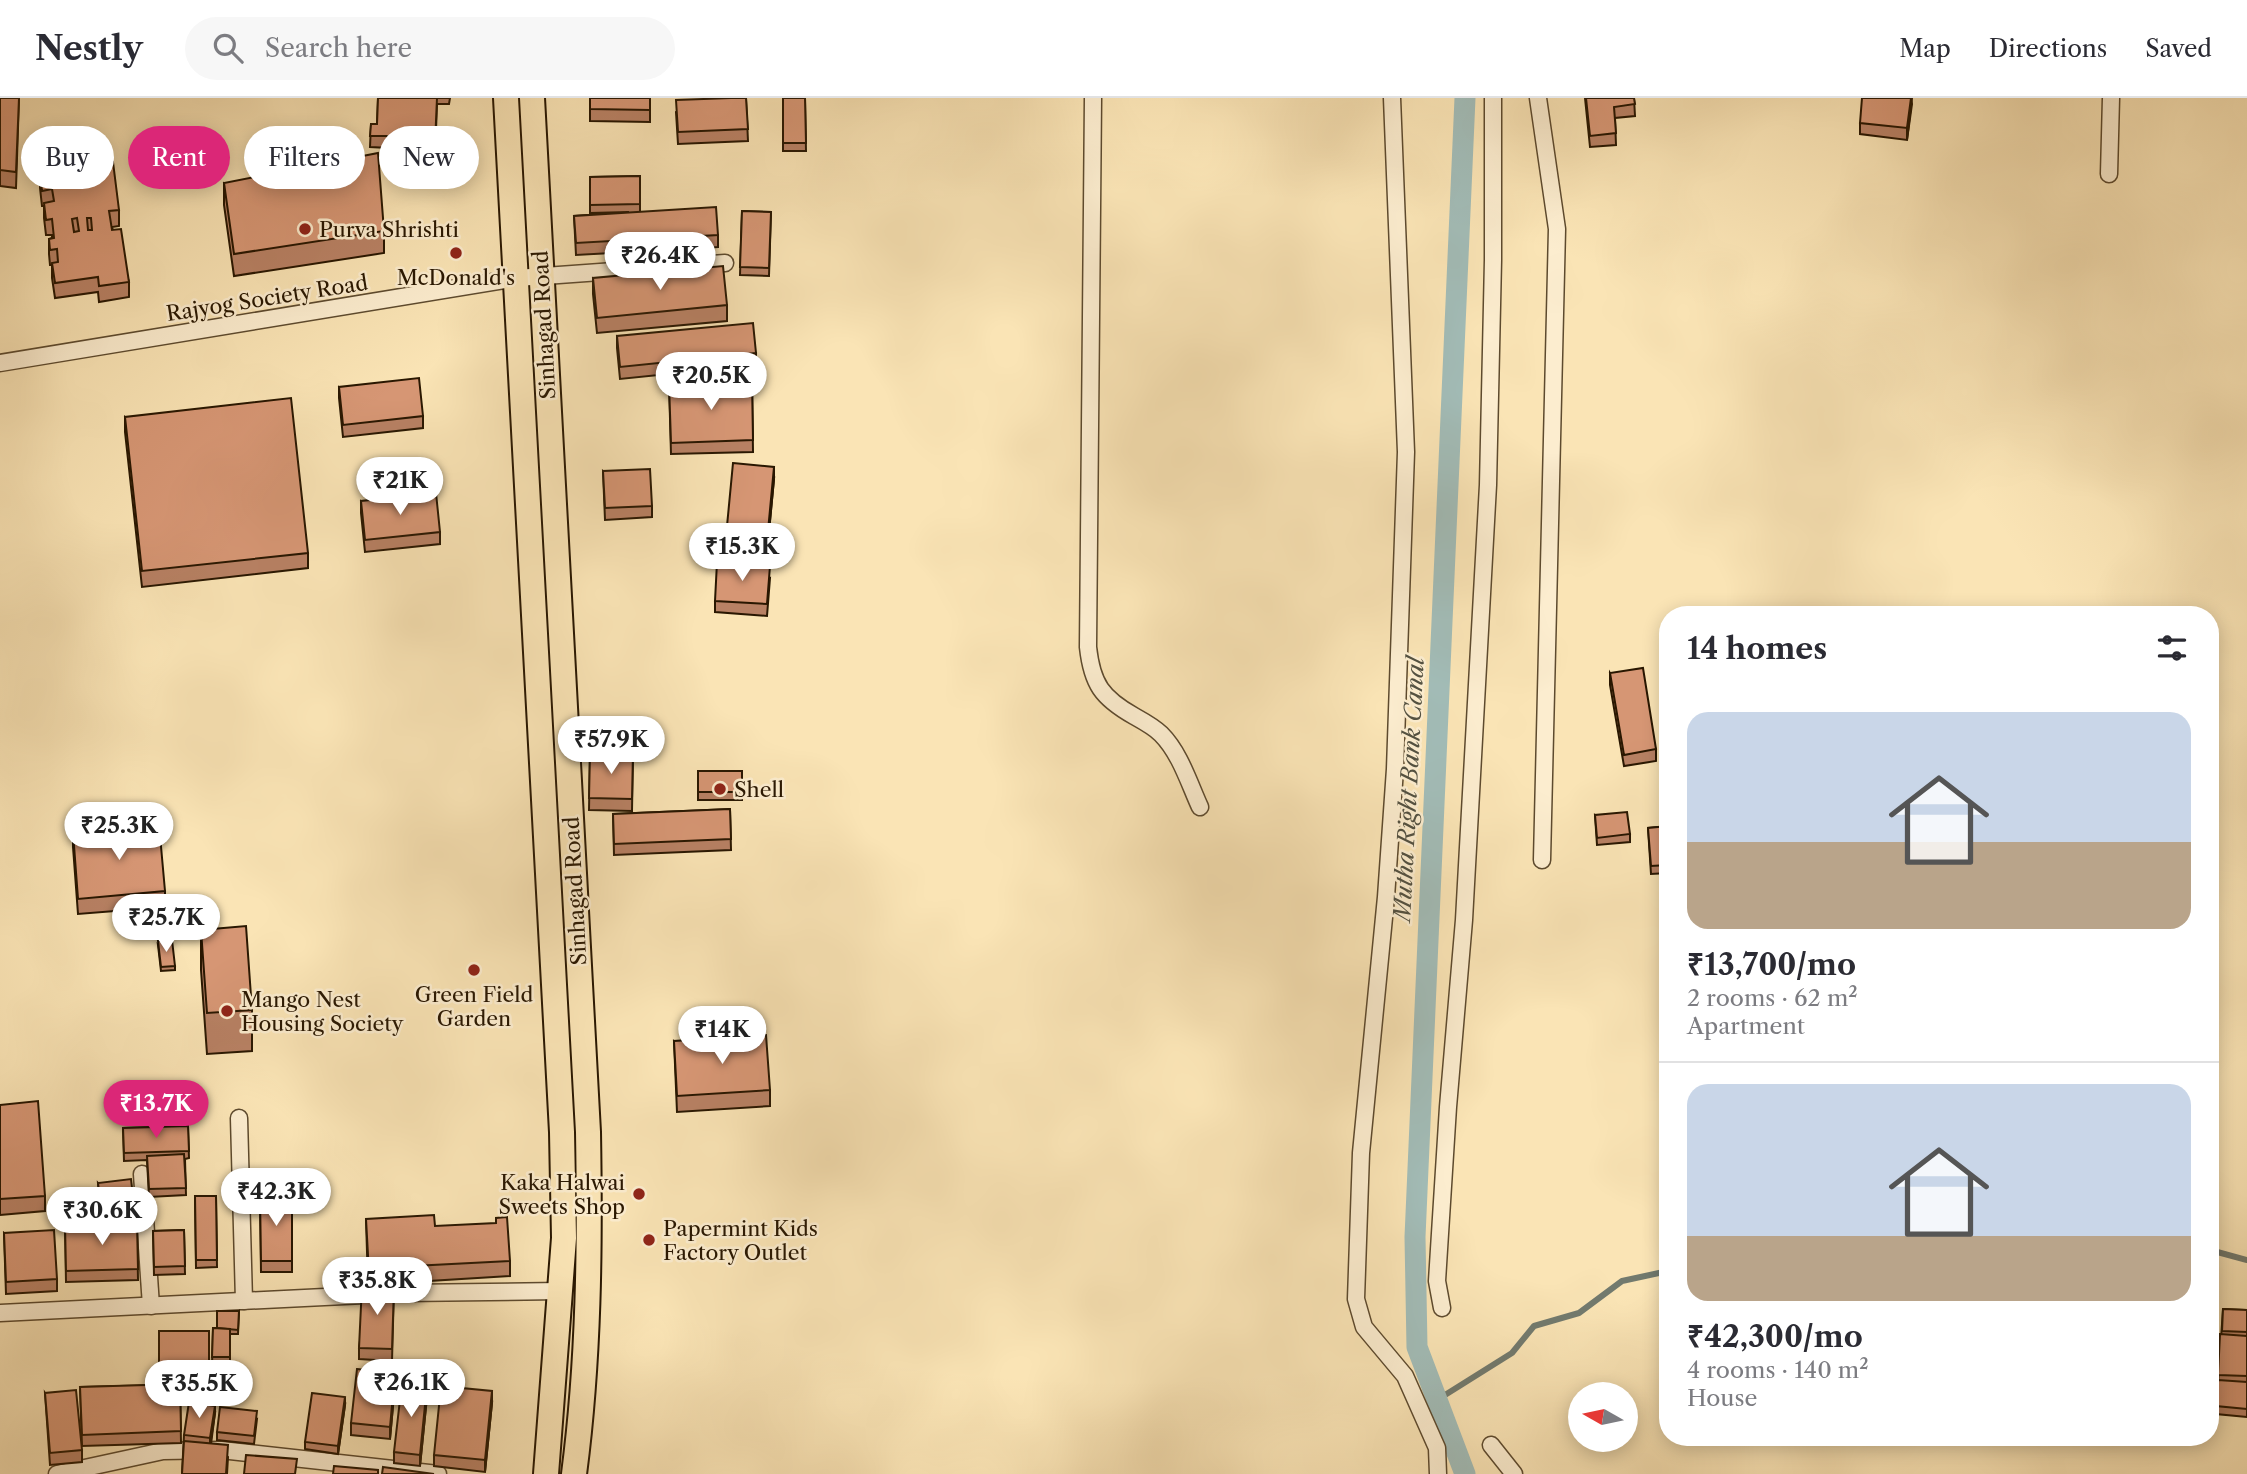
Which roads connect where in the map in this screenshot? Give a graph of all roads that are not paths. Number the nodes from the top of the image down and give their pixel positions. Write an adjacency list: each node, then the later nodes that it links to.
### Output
1 (506, 98): 10 (main road, Sinhagad Road)
2 (531, 98): 10 (main road, Sinhagad Road)
3 (1093, 98): 14 (street)
4 (1392, 98): 30 (street)
5 (1493, 98): 23 (street)
6 (1538, 98): 15 (street)
7 (2110, 98): 8 (street)
8 (2109, 174)
9 (725, 263): 10 (street, Rajyog Society Road)
10 (529, 277): 11 (street, Rajyog Society Road); 12 (main road, Sinhagad Road); 13 (main road, Sinhagad Road)
11 (0, 363)
12 (559, 605): 13 (main road); 18 (main road, Sinhagad Road)
13 (534, 606): 17 (main road, Sinhagad Road)
14 (1200, 807)
15 (1542, 860)
16 (239, 1118): 21 (street)
17 (562, 1132): 18 (main road); 20 (main road, Sinhagad Road)
18 (588, 1132): 29 (main road, Sinhagad Road)
19 (142, 1174): 22 (street)
20 (560, 1291): 21 (street); 28 (main road, Sinhagad Road)
21 (244, 1301): 22 (street)
22 (150, 1306): 24 (street)
23 (1441, 1308)
24 (0, 1313)
25 (1491, 1445): 31 (street)
26 (57, 1474): 27 (street)
27 (438, 1474)
28 (546, 1474)
29 (574, 1474)
30 (1438, 1474)
31 (1514, 1474)

